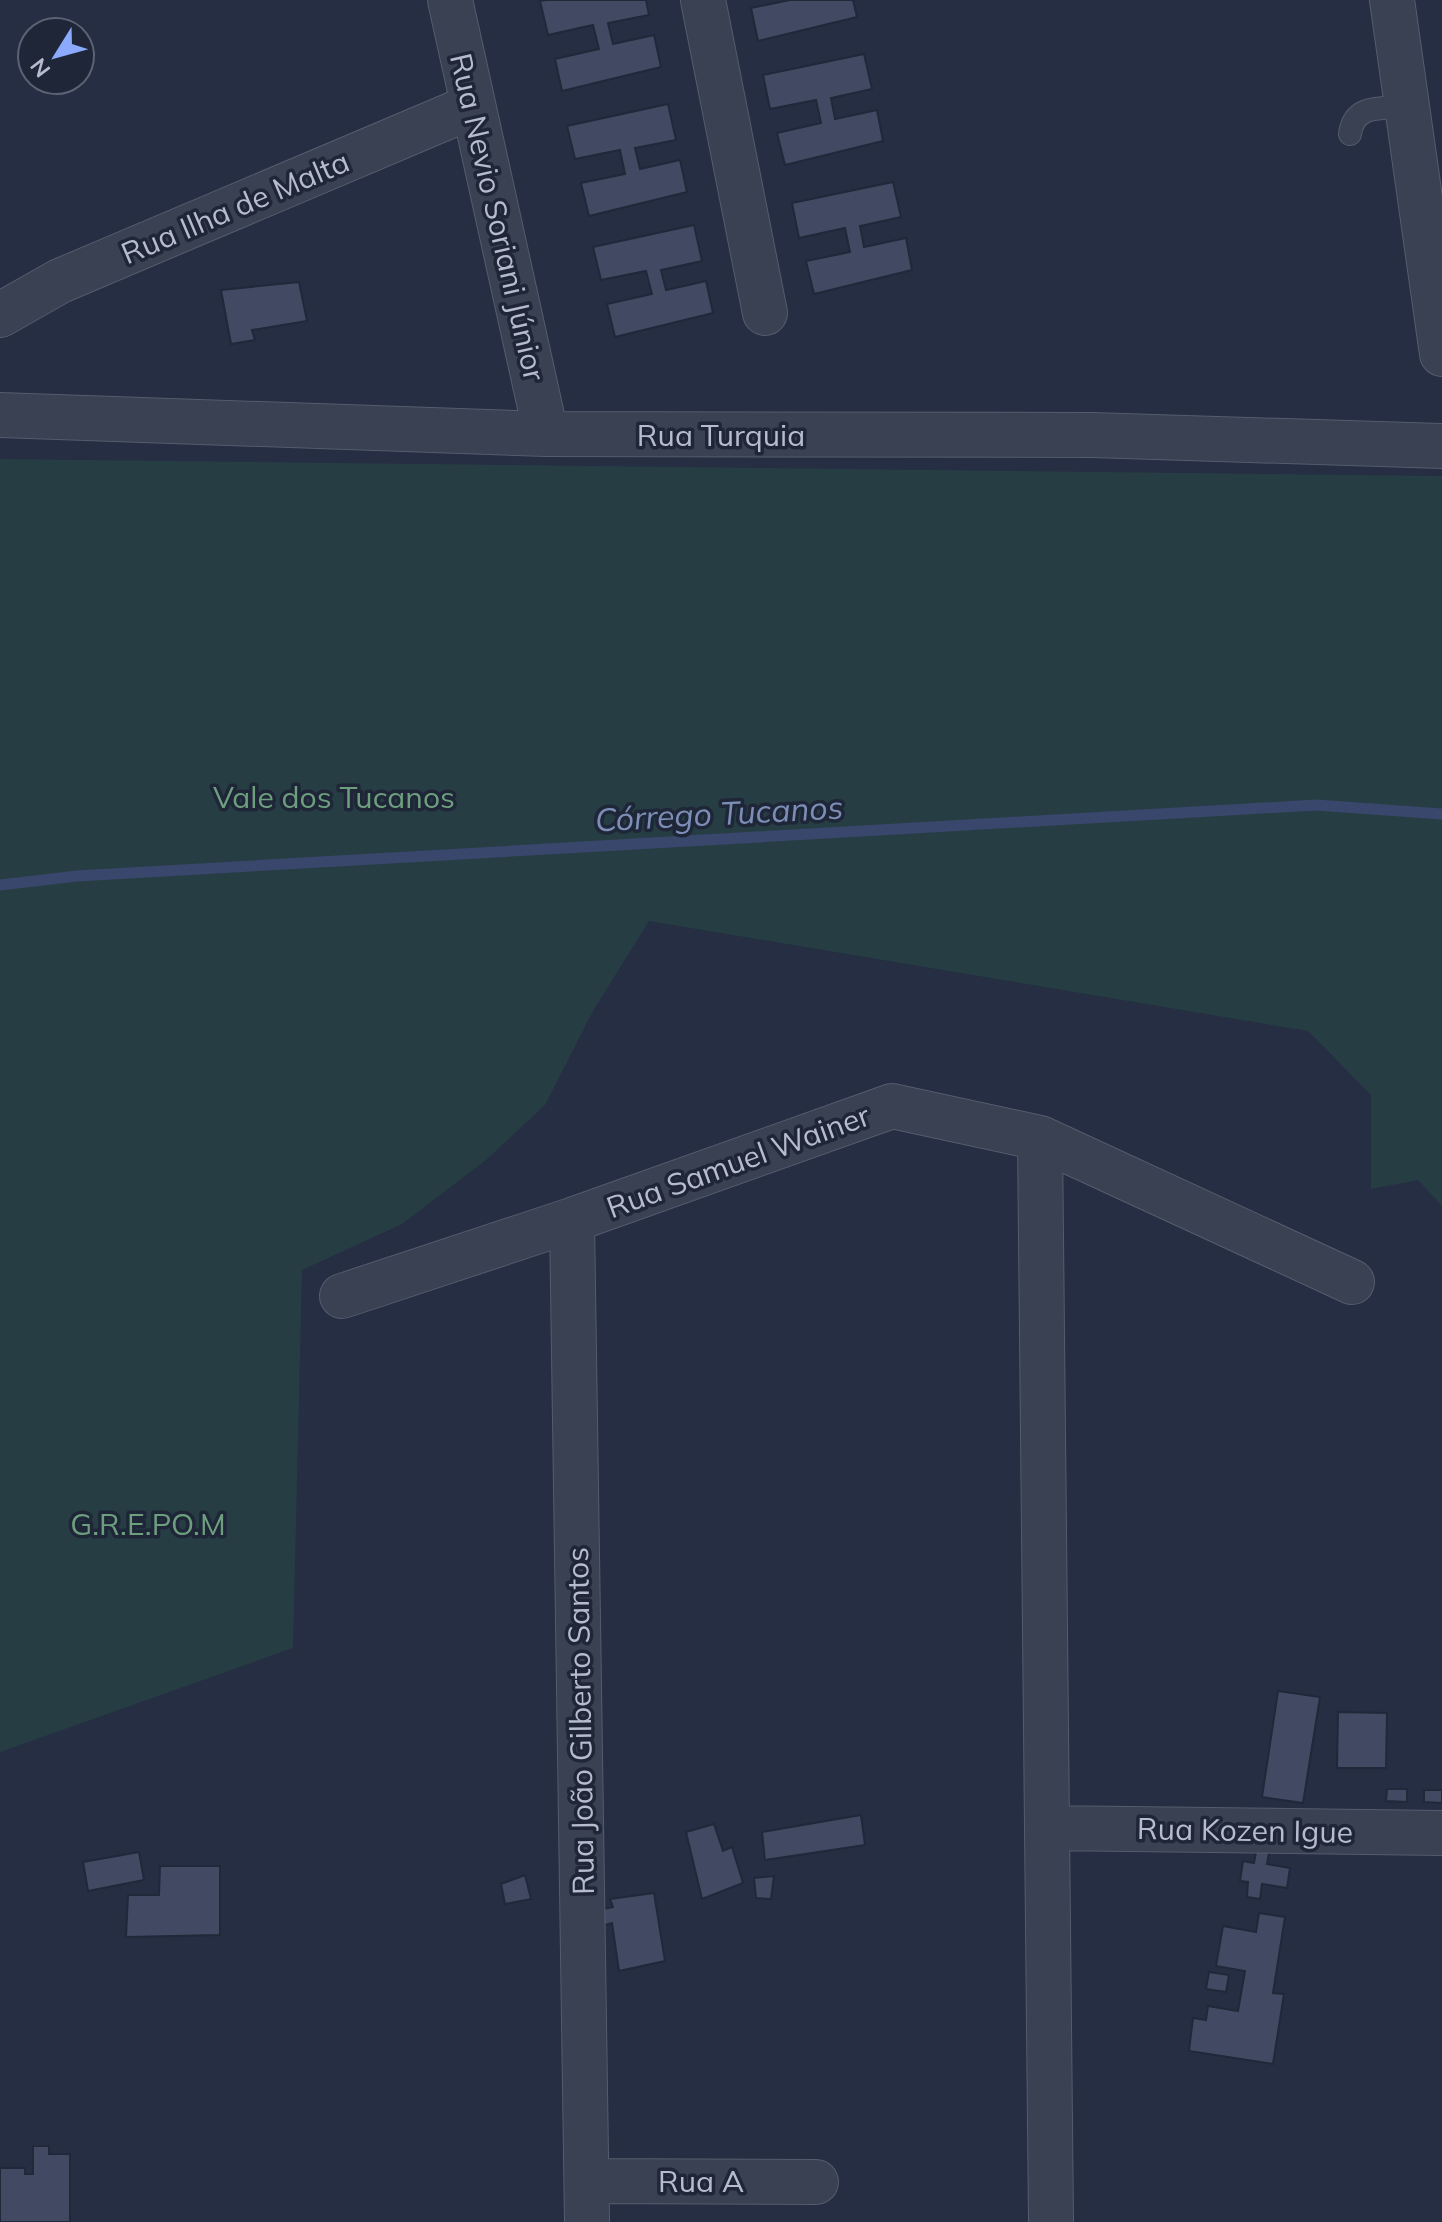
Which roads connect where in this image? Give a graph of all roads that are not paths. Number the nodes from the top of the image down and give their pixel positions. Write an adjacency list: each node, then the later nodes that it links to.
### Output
1 (450, 0): 4 (street, Rua Nevio Soriani Júnior)
2 (703, 0): 7 (street)
3 (1392, 0): 5 (street)
4 (473, 106): 8 (street, Rua Ilha de Malta); 11 (street, Rua Nevio Soriani Júnior)
5 (1407, 107): 6 (lane); 9 (street)
6 (1350, 134)
7 (765, 313)
8 (0, 315)
9 (1442, 354)
10 (0, 415): 11 (street, Rua Turquia)
11 (546, 434): 12 (street, Rua Turquia)
12 (1442, 446)
13 (1040, 1138): 14 (street, Rua Samuel Wainer); 15 (street, Rua Samuel Wainer); 17 (street)
14 (572, 1220): 16 (street, Rua Samuel Wainer); 20 (street, Rua João Gilberto Santos)
15 (1352, 1282)
16 (342, 1296)
17 (1047, 1828): 18 (street, Rua Kozen Igue); 21 (street)
18 (1442, 1833)
19 (816, 2182): 20 (street, Rua A)
20 (587, 2201)
21 (1051, 2222)

